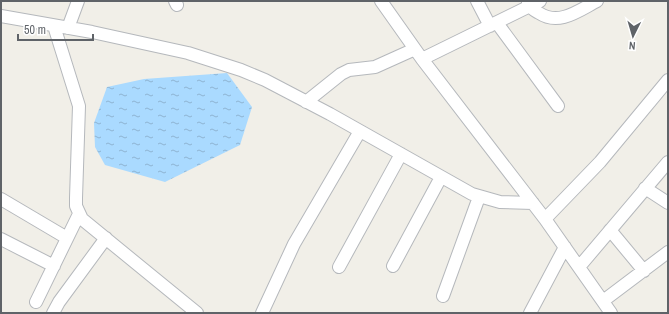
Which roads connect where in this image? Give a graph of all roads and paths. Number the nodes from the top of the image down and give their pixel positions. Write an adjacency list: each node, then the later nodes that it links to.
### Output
1 (78, 1): 9 (street)
2 (381, 1): 10 (street)
3 (477, 1): 7 (street)
4 (596, 1): 5 (street)
5 (533, 3): 7 (street)
6 (1, 16): 8 (street)
7 (493, 25): 10 (street); 13 (street)
8 (54, 26): 9 (street); 23 (street)
9 (68, 28): 12 (street)
10 (418, 54): 12 (street); 21 (street)
11 (668, 80): 24 (street)
12 (306, 102): 14 (street)
13 (558, 106)
14 (360, 131): 15 (street); 41 (street)
15 (401, 154): 17 (street); 33 (street)
16 (668, 162): 18 (street)
17 (442, 177): 19 (street); 32 (street)
18 (645, 188): 22 (street); 25 (street)
19 (479, 197): 21 (street); 36 (street)
20 (1, 199): 26 (street)
21 (533, 203): 24 (street)
22 (668, 203)
23 (79, 214): 26 (street); 27 (street)
24 (545, 219): 29 (street)
25 (610, 230): 34 (street); 35 (street)
26 (67, 238): 31 (street)
27 (106, 238): 39 (street); 40 (street)
28 (1, 239): 31 (street)
29 (565, 247): 34 (street); 42 (street)
30 (668, 252): 35 (street)
31 (54, 266): 38 (street)
32 (393, 266)
33 (339, 267)
34 (579, 267): 37 (street)
35 (644, 271): 37 (street)
36 (443, 296)
37 (603, 301): 43 (street)
38 (36, 302)
39 (53, 313)
40 (197, 313)
41 (262, 313)
42 (530, 313)
43 (611, 313)

